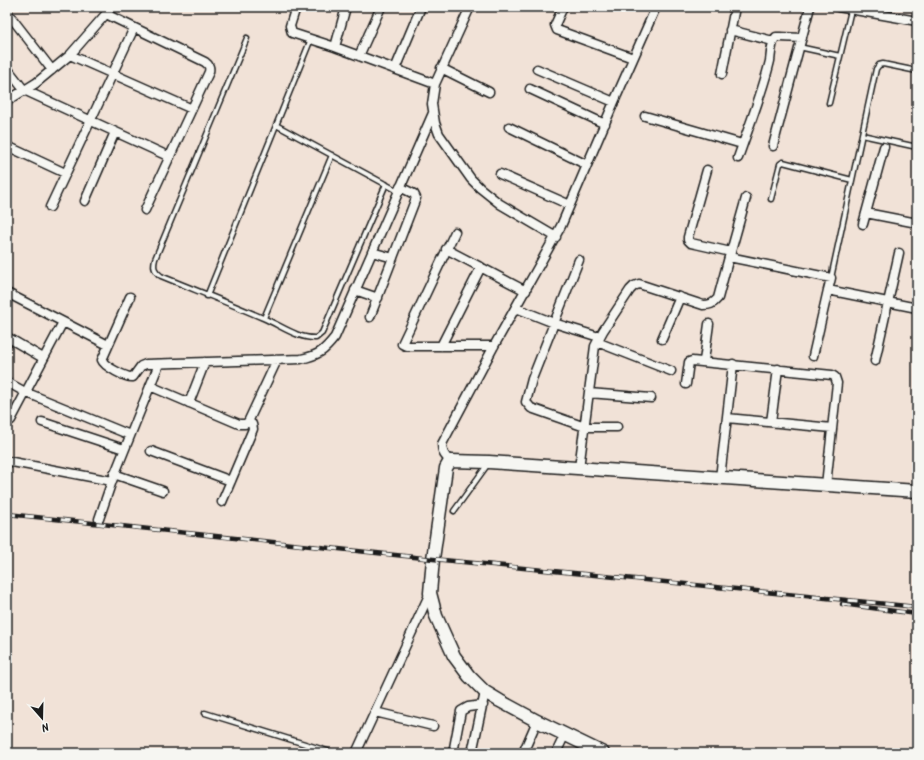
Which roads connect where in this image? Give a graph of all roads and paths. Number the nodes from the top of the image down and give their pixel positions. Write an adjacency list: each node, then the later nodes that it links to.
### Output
1 (112, 7): 14 (street)
2 (296, 7): 20 (street)
3 (346, 7): 22 (street)
4 (381, 7): 25 (street)
5 (421, 7): 31 (street)
6 (470, 7): 29 (street)
7 (563, 7): 27 (street)
8 (656, 7): 27 (street)
9 (735, 7): 17 (street)
10 (810, 7): 19 (street)
11 (838, 7): 12 (street)
12 (850, 10): 15 (street); 26 (lane)
13 (7, 12): 32 (street)
14 (106, 14): 16 (street); 24 (street)
15 (917, 21)
16 (134, 28): 34 (street); 43 (street)
17 (730, 30): 21 (street); 35 (street)
18 (247, 38): 90 (lane)
19 (802, 38): 21 (street); 23 (street)
20 (311, 39): 22 (street); 48 (lane)
21 (773, 41): 52 (street)
22 (335, 47): 25 (street)
23 (799, 47): 26 (lane); 54 (street)
24 (70, 56): 32 (street); 34 (street)
25 (359, 56): 31 (street)
26 (840, 56): 42 (lane)
27 (633, 58): 41 (street)
28 (7, 68): 38 (street)
29 (442, 68): 36 (street); 39 (street)
30 (537, 68): 41 (street)
31 (395, 69): 36 (street)
32 (52, 70): 38 (street)
33 (917, 71): 51 (lane)
34 (112, 74): 43 (street); 46 (street)
35 (722, 74)
36 (435, 84): 44 (street)
37 (530, 89): 47 (street)
38 (24, 90): 40 (street); 46 (street)
39 (489, 92)
40 (7, 100)
41 (614, 102): 47 (street)
42 (829, 103)
43 (192, 109): 58 (street)
44 (433, 113): 66 (street); 77 (street)
45 (645, 116): 52 (street)
46 (90, 120): 50 (street); 62 (street)
47 (604, 124): 60 (street)
48 (276, 125): 57 (lane); 90 (lane)
49 (509, 126): 60 (street)
50 (115, 132): 58 (street); 69 (street)
51 (862, 135): 56 (lane); 64 (lane)
52 (742, 144): 59 (street)
53 (7, 146): 62 (street)
54 (773, 146)
55 (884, 147): 73 (street)
56 (917, 147)
57 (332, 155): 65 (lane); 98 (lane)
58 (170, 157): 72 (street)
59 (738, 158)
60 (587, 165): 70 (street)
61 (707, 170): 81 (street)
62 (65, 173): 71 (street)
63 (500, 174): 70 (street)
64 (852, 180): 68 (lane); 85 (lane)
65 (386, 184): 66 (lane); 98 (lane)
66 (399, 189): 79 (street); 82 (street)
67 (746, 198): 81 (street)
68 (771, 199)
69 (85, 201)
70 (570, 205): 77 (street)
71 (50, 207)
72 (145, 210)
73 (866, 213): 74 (street); 75 (street)
74 (917, 223)
75 (863, 224)
76 (455, 232): 78 (street)
77 (556, 237): 87 (street)
78 (446, 249): 84 (street); 106 (street)
79 (372, 252): 82 (street); 86 (street)
80 (899, 253): 94 (street)
81 (730, 254): 85 (street); 92 (street)
82 (393, 258): 93 (street)
83 (579, 260): 100 (street)
84 (481, 267): 87 (street); 106 (street)
85 (831, 278): 88 (street)
86 (355, 290): 93 (street); 110 (street)
87 (526, 290): 95 (street)
88 (828, 290): 94 (street); 108 (street)
89 (7, 293): 99 (street)
90 (207, 296): 98 (lane)
91 (130, 297): 105 (street)
92 (680, 297): 103 (street); 104 (street)
93 (378, 298): 97 (street)
94 (887, 302): 96 (street); 112 (street)
95 (516, 308): 100 (street); 107 (street)
96 (917, 308)
97 (370, 317)
98 (264, 318)
99 (63, 322): 105 (street); 109 (street)
100 (554, 323): 104 (street); 130 (street)
101 (709, 324): 111 (street)
102 (7, 337): 109 (street)
103 (662, 339)
104 (598, 340): 117 (street); 122 (street)
105 (108, 345): 114 (street)
106 (441, 346): 107 (street)
107 (494, 346): 137 (street)
108 (813, 356)
109 (43, 358): 121 (street)
110 (277, 360): 113 (street); 128 (street)
111 (704, 361): 115 (street); 119 (street)
112 (875, 361)
113 (205, 362): 114 (street); 124 (street)
114 (159, 364): 120 (street)
115 (733, 364): 116 (street); 125 (street)
116 (778, 369): 129 (street); 132 (street)
117 (671, 371)
118 (7, 382): 121 (street)
119 (686, 384)
120 (150, 386): 124 (street); 133 (street)
121 (26, 392): 126 (street); 133 (street)
122 (589, 393): 123 (street); 130 (street)
123 (651, 398)
124 (189, 403): 128 (street)
125 (727, 418): 129 (street); 141 (street)
126 (11, 420)
127 (42, 422): 134 (street)
128 (248, 422): 142 (street)
129 (771, 422): 132 (street)
130 (584, 427): 131 (street); 139 (street)
131 (617, 427)
132 (832, 428): 143 (street)
133 (130, 435): 134 (street)
134 (124, 449): 140 (street)
135 (151, 451): 142 (street)
136 (7, 461): 140 (street)
137 (450, 461): 138 (main road); 149 (main road)
138 (489, 462): 139 (main road); 147 (lane)
139 (579, 468): 141 (main road)
140 (113, 477): 144 (street); 148 (street)
141 (720, 478): 143 (main road)
142 (231, 481): 146 (street)
143 (826, 485): 145 (main road)
144 (163, 491)
145 (917, 492)
146 (222, 502)
147 (454, 512)
148 (99, 519)
149 (430, 593): 150 (main road); 152 (street)
150 (485, 692): 151 (street); 154 (main road)
151 (483, 705): 159 (street); 160 (street)
152 (375, 712): 155 (street); 158 (street)
153 (205, 713): 157 (lane)
154 (537, 721): 156 (main road); 161 (street)
155 (433, 726)
156 (565, 734): 162 (street); 163 (main road)
157 (334, 753)
158 (356, 753)
159 (453, 753)
160 (472, 753)
161 (523, 753)
162 (556, 753)
163 (601, 753)

